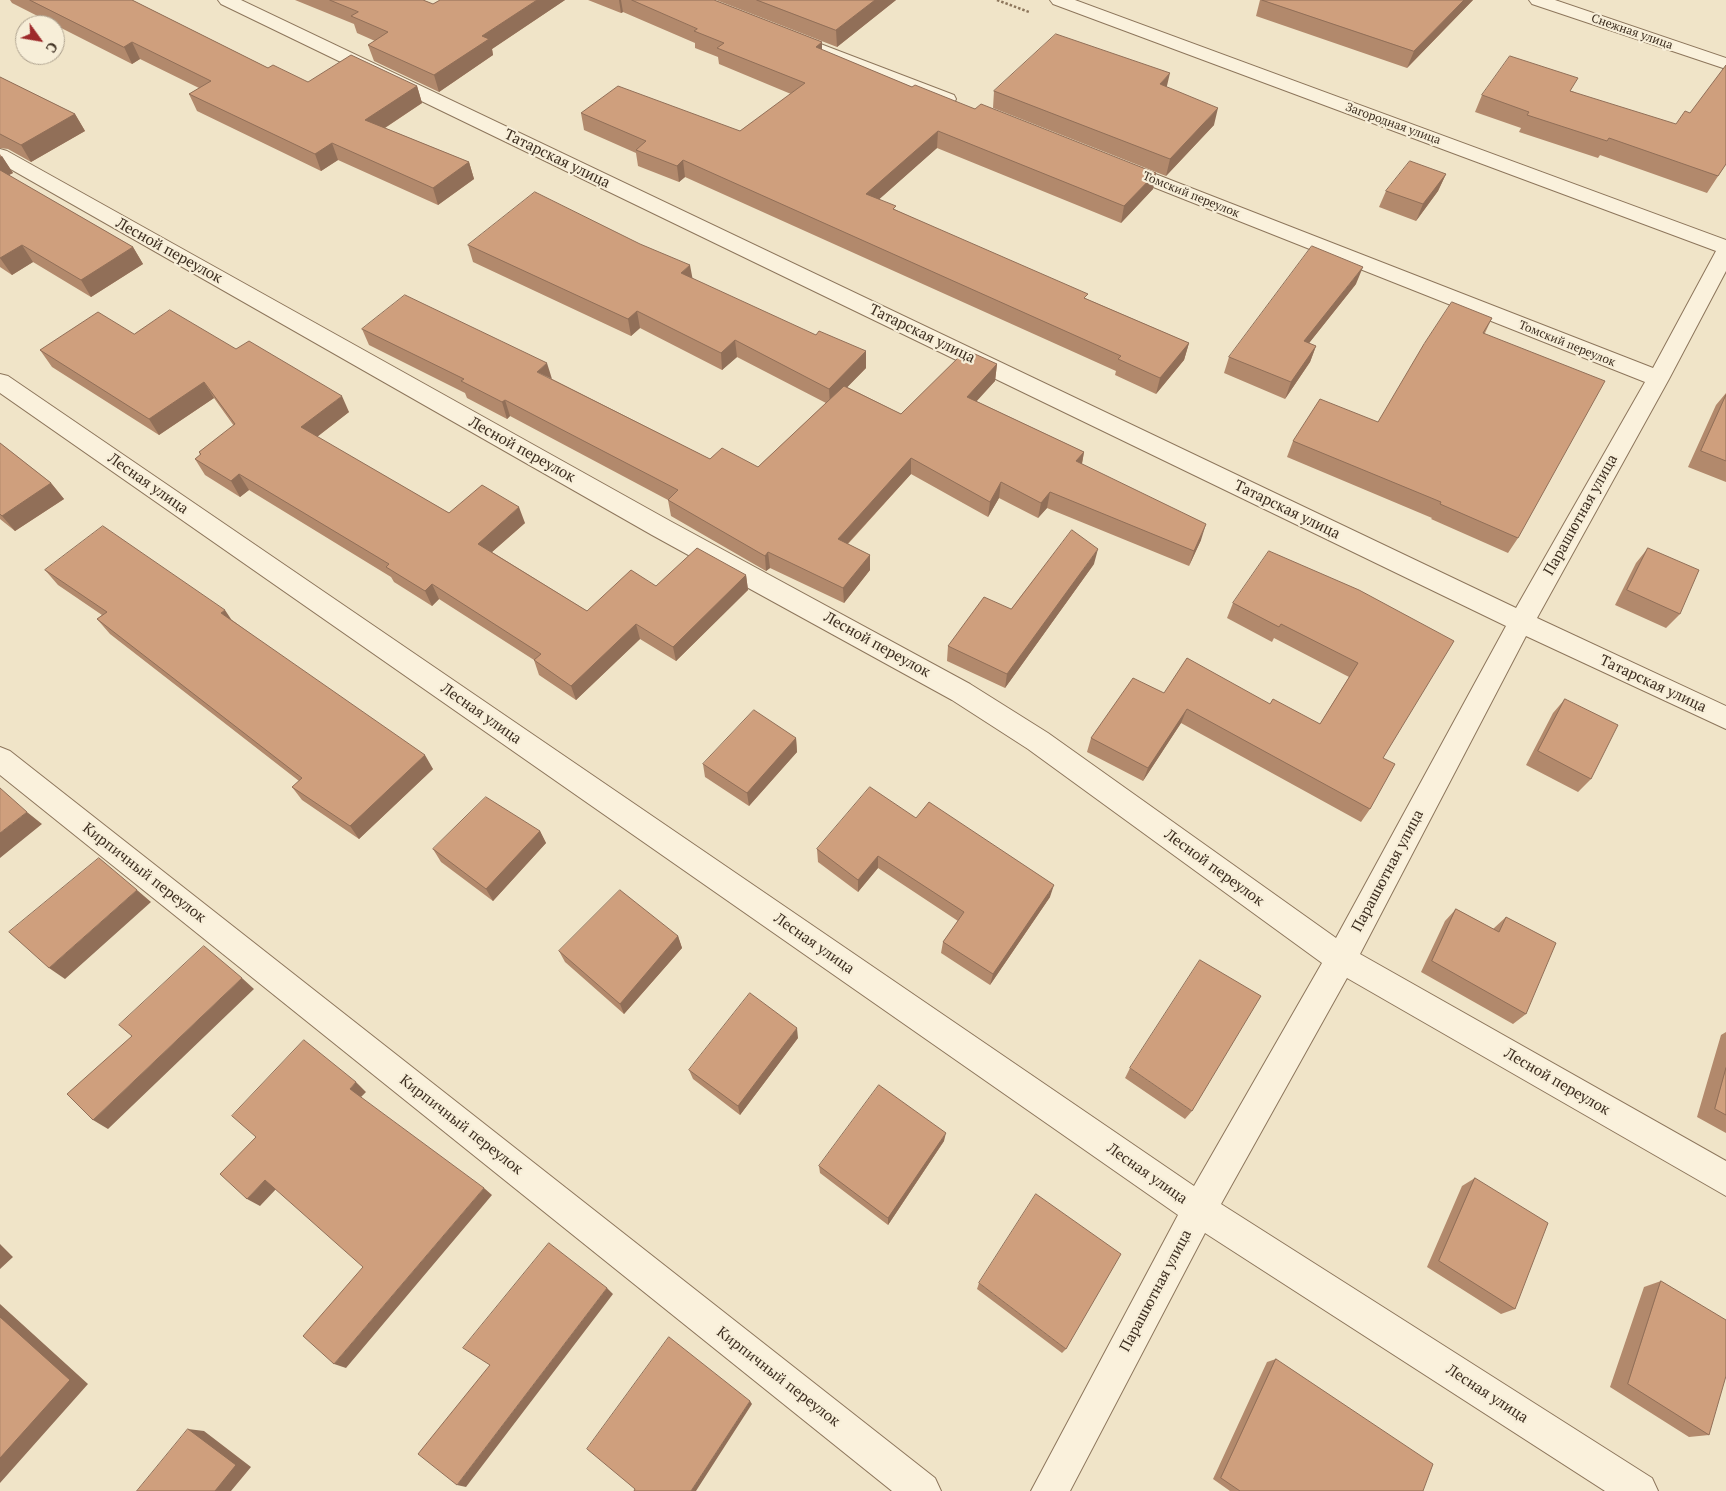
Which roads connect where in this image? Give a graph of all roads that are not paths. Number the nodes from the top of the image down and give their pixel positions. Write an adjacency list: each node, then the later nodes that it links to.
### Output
1 (228, 0): 13 (street, Татарская улица)
2 (1060, 0): 9 (street, Загородная улица)
3 (1538, 0): 5 (street, Снежная улица)
4 (779, 33): 6 (street)
5 (1726, 64)
6 (964, 106)
7 (0, 155): 16 (street, Лесной переулок)
8 (1103, 160): 11 (street, Томский переулок)
9 (1726, 247)
10 (1726, 252): 11 (street, Парашютная улица)
11 (1658, 379): 13 (street, Парашютная улица)
12 (0, 382): 18 (street, Лесная улица)
13 (1521, 622): 14 (street, Татарская улица); 16 (street, Парашютная улица)
14 (1726, 718)
15 (0, 759): 19 (street, Кирпичный переулок)
16 (1341, 959): 17 (street, Лесной переулок); 18 (street, Парашютная улица)
17 (1726, 1179)
18 (1199, 1210): 20 (street, Парашютная улица); 21 (street, Лесная улица)
19 (922, 1491)
20 (1050, 1491)
21 (1639, 1491)

